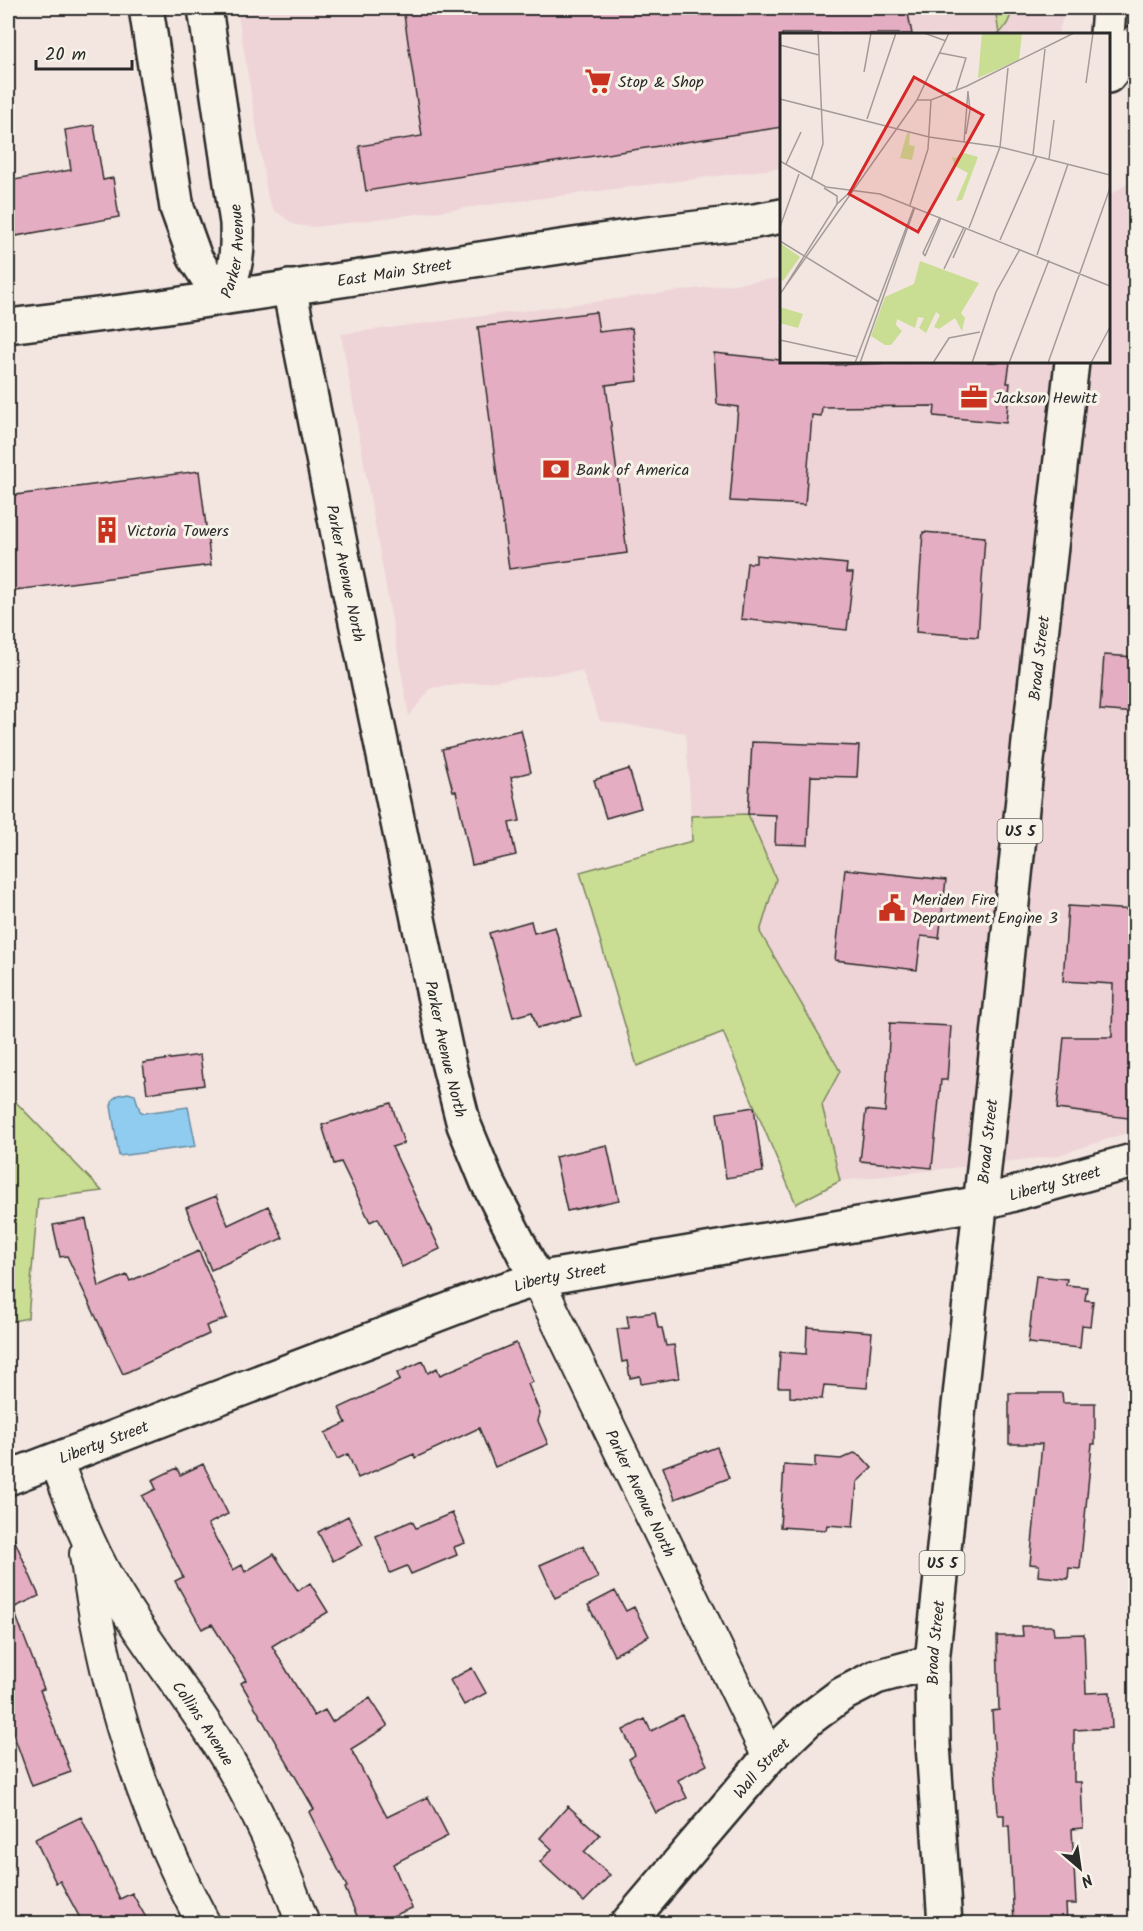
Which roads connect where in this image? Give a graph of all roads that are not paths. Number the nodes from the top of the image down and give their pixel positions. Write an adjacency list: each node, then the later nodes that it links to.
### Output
1 (146, 8): 11 (main road, Parker Avenue)
2 (205, 8): 11 (main road, Parker Avenue)
3 (1109, 8): 4 (main road)
4 (1107, 33)
5 (1136, 42): 7 (main road)
6 (1136, 63): 8 (main road)
7 (1110, 75)
8 (1110, 77)
9 (773, 225): 10 (main road, East Main Street)
10 (289, 287): 11 (main road, East Main Street); 16 (main road, Parker Avenue North)
11 (225, 297): 12 (main road, East Main Street)
12 (8, 326)
13 (1072, 363): 15 (main road, Broad Street / US 5)
14 (1136, 1160): 15 (main road, Liberty Street)
15 (981, 1203): 16 (main road, Liberty Street); 20 (main road, Broad Street / US 5)
16 (537, 1279): 17 (main road, Liberty Street); 21 (street, Parker Avenue North)
17 (56, 1460): 18 (main road, Liberty Street); 19 (street, Collins Avenue)
18 (8, 1478)
19 (83, 1532): 22 (street, Collins Avenue); 23 (street, Collins Avenue)
20 (932, 1662): 21 (main road, Wall Street); 25 (main road, Broad Street / US 5)
21 (769, 1756): 24 (main road, Wall Street)
22 (204, 1923)
23 (303, 1923)
24 (627, 1923)
25 (945, 1923)

